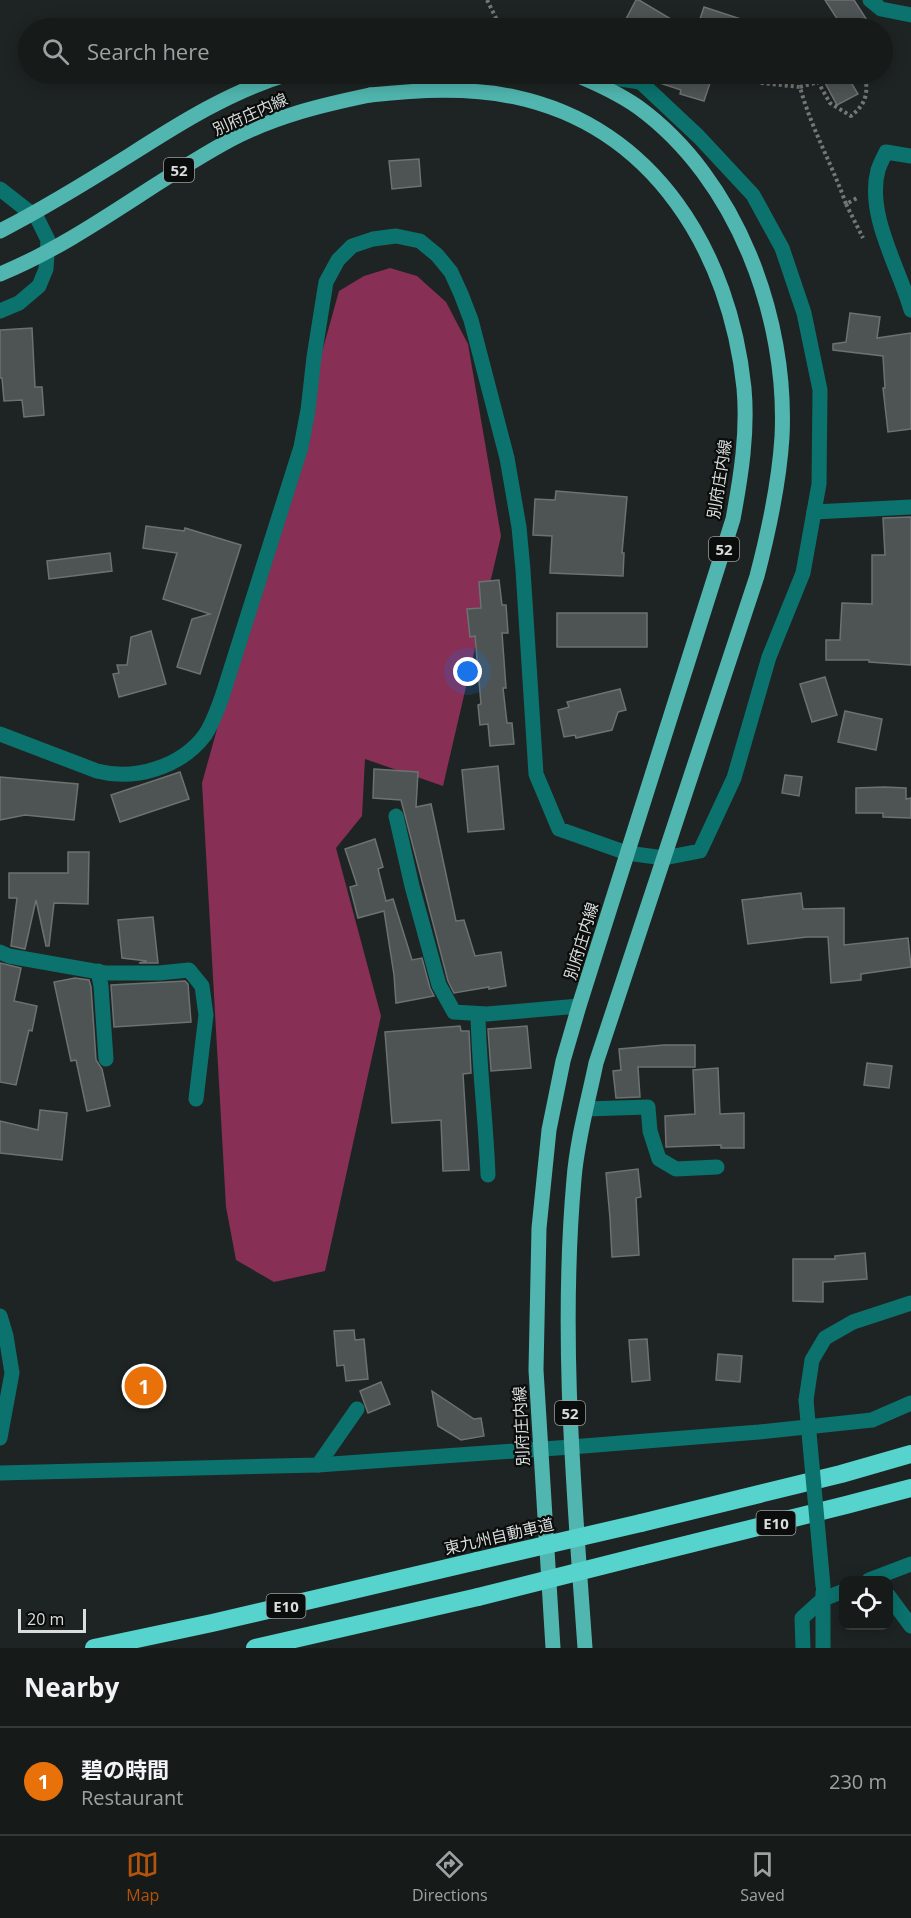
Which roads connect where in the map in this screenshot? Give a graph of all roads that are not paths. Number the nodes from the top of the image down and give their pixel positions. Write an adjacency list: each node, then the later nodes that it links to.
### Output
1 (870, 0): 2 (street)
2 (911, 15)
3 (259, 84): 8 (main road, 別府庄内線 / 52, bridge)
4 (598, 84): 17 (main road, 52)
5 (642, 84): 13 (street)
6 (911, 156): 10 (street)
7 (0, 189): 11 (street)
8 (0, 231)
9 (0, 274): 16 (main road, 別府庄内線 / 52, bridge)
10 (911, 310)
11 (0, 311)
12 (911, 507): 13 (street)
13 (814, 512): 17 (street)
14 (0, 734): 16 (street)
15 (396, 816): 21 (street)
16 (627, 854): 17 (street); 20 (main road, 別府庄内線 / 52)
17 (664, 858): 24 (main road, 52)
18 (0, 952): 19 (street)
19 (98, 971): 22 (street); 23 (street)
20 (579, 1006): 21 (street); 33 (main road, 別府庄内線 / 52)
21 (478, 1014): 26 (street)
22 (106, 1059)
23 (196, 1099)
24 (586, 1109): 25 (street); 32 (main road, 52)
25 (717, 1167)
26 (488, 1175)
27 (911, 1303): 41 (street, bridge)
28 (0, 1316): 31 (street)
29 (911, 1403): 32 (street)
30 (357, 1410): 35 (street)
31 (0, 1438)
32 (571, 1447): 33 (street); 47 (main road, 52)
33 (540, 1449): 35 (street); 46 (main road, 別府庄内線 / 52)
34 (911, 1454): 44 (highway, 東九州自動車道 / E10, bridge)
35 (318, 1465): 36 (street)
36 (0, 1473)
37 (911, 1488): 45 (highway, E10, bridge)
38 (911, 1564): 39 (street)
39 (883, 1576)
40 (839, 1591): 41 (street)
41 (823, 1593): 48 (street); 49 (street)
42 (893, 1601): 43 (street)
43 (911, 1626)
44 (94, 1648)
45 (255, 1648)
46 (554, 1648)
47 (585, 1648)
48 (803, 1648)
49 (823, 1648)

